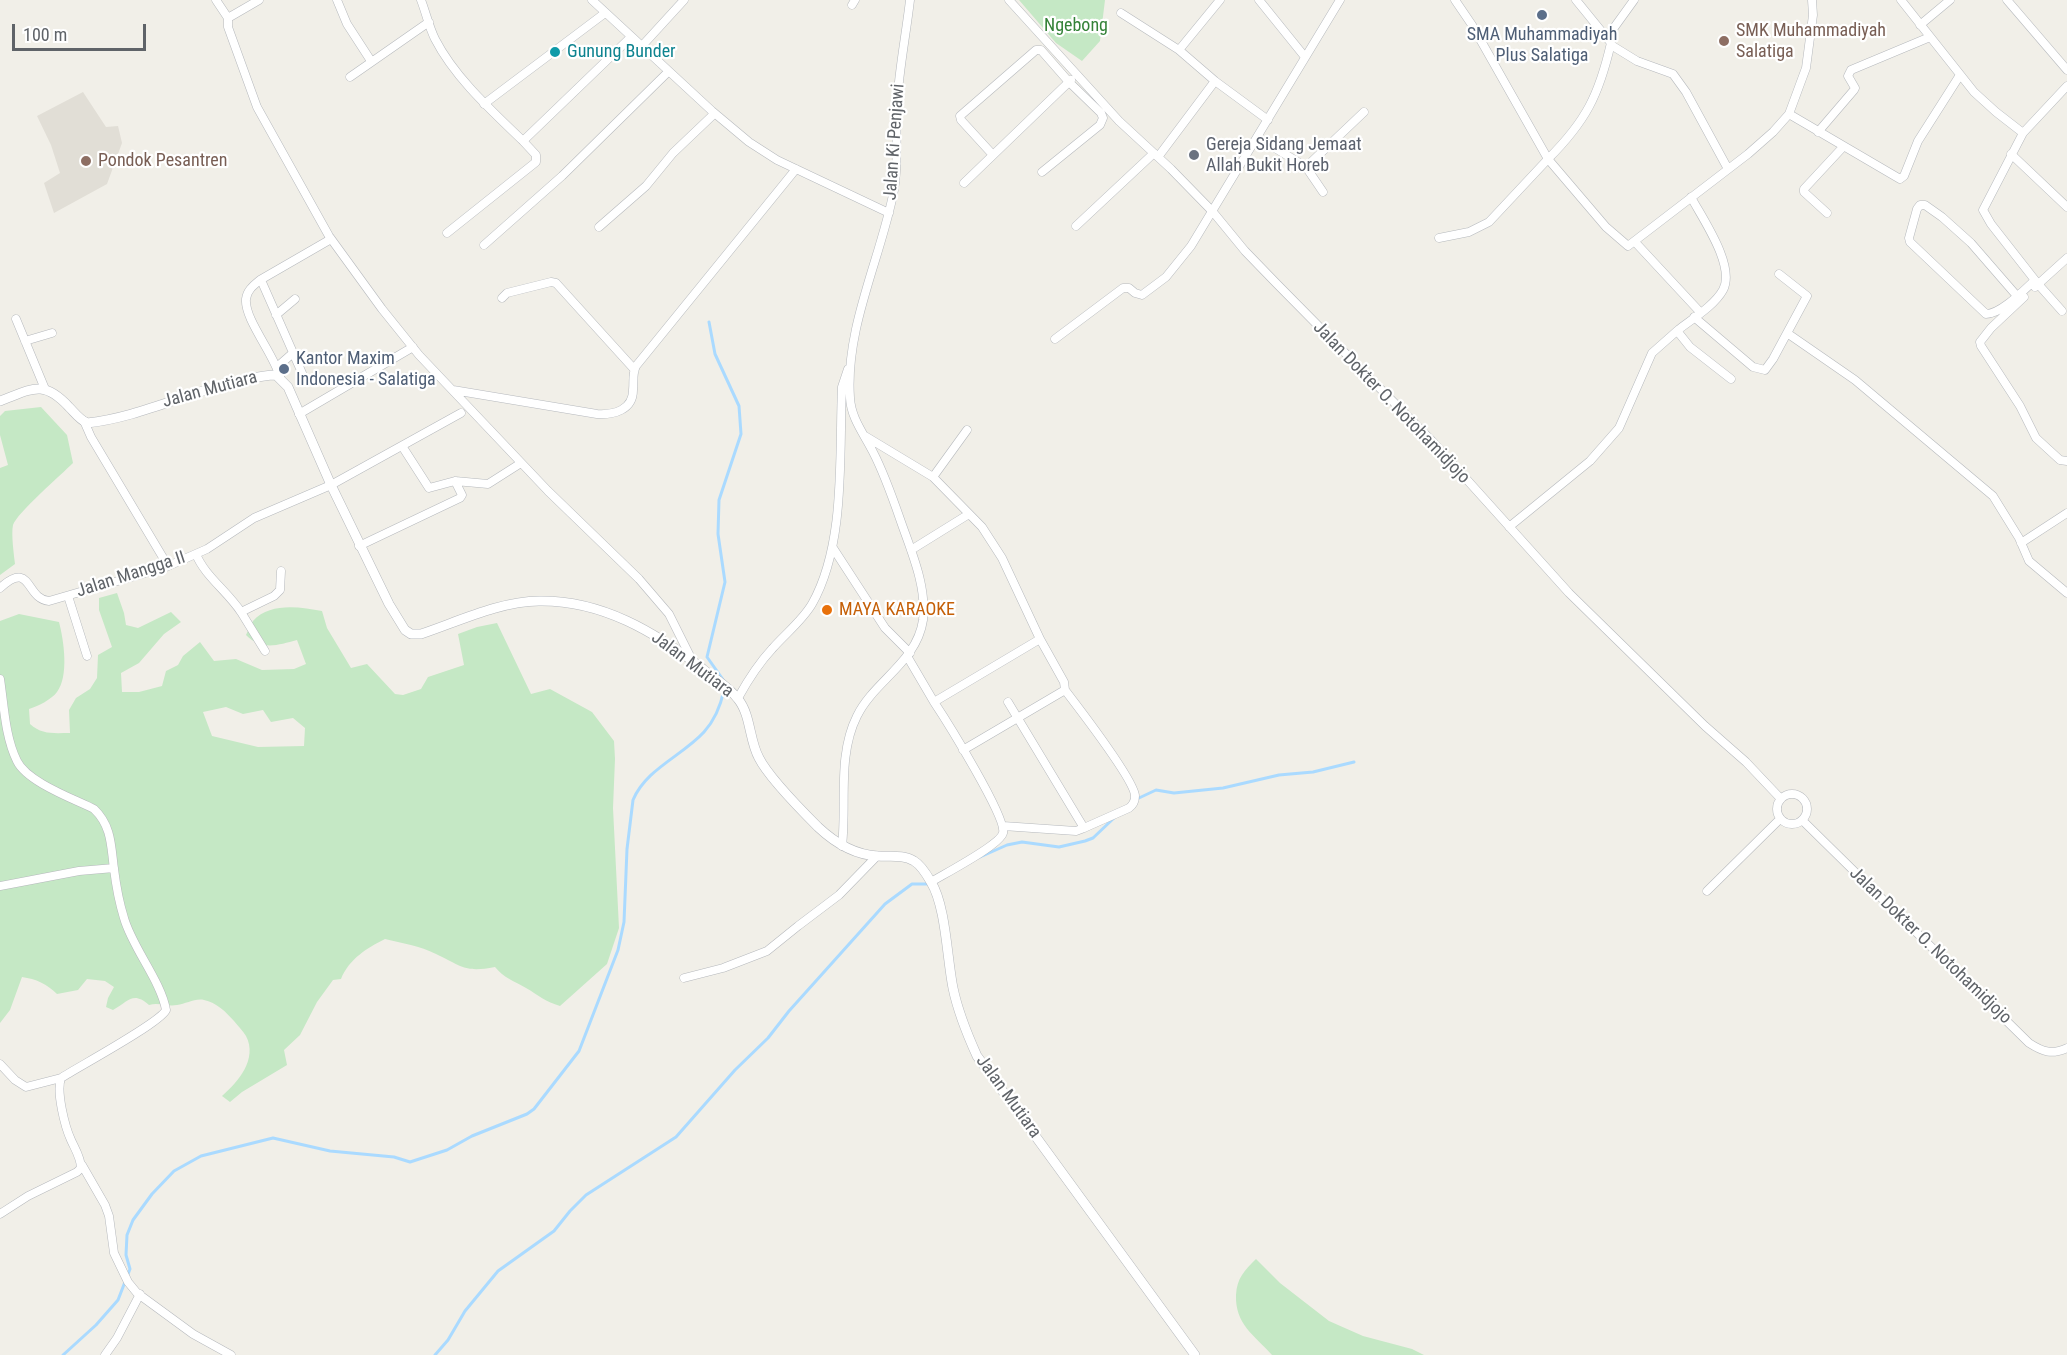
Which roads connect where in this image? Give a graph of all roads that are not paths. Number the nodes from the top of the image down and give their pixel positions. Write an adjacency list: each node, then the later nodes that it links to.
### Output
1 (216, 0): 21 (street)
2 (259, 0): 21 (street)
3 (337, 0): 31 (street)
4 (421, 0): 22 (street)
5 (592, 0): 19 (street)
6 (684, 0): 28 (street)
7 (910, 0): 63 (street, Jalan Ki Penjawi)
8 (1009, 0): 34 (street, Jalan Dokter O. Notohamidjojo)
9 (1220, 0): 29 (street)
10 (1259, 0): 30 (street)
11 (1340, 0): 30 (street)
12 (1455, 0): 53 (street)
13 (1576, 0): 24 (street)
14 (1634, 0): 24 (street)
15 (1812, 0): 43 (street)
16 (1901, 0): 23 (street)
17 (1950, 0): 23 (street)
18 (2007, 0): 32 (street)
19 (605, 13): 25 (street); 40 (street)
20 (1122, 14): 29 (street)
21 (228, 18): 69 (street)
22 (429, 22): 31 (street); 40 (street)
23 (1920, 25): 26 (street)
24 (1608, 36): 27 (street)
25 (631, 37): 28 (street); 48 (street)
26 (1930, 37): 35 (street); 45 (street)
27 (1611, 45): 53 (street); 56 (street)
28 (641, 47): 33 (street)
29 (1179, 50): 37 (street)
30 (1305, 57): 44 (street)
31 (371, 61): 36 (street)
32 (2067, 70)
33 (668, 72): 42 (street); 71 (street)
34 (1077, 75): 38 (street); 52 (street, Jalan Dokter O. Notohamidjojo)
35 (1960, 75): 46 (street); 49 (street)
36 (350, 77)
37 (1215, 81): 44 (street); 52 (street)
38 (1069, 82): 50 (street); 50 (street); 57 (street)
39 (2067, 86): 46 (street)
40 (484, 104): 48 (street)
41 (1364, 112): 54 (street)
42 (714, 114): 55 (street); 66 (street)
43 (1789, 114): 45 (street); 56 (street)
44 (1268, 120): 47 (street)
45 (1818, 132): 49 (street)
46 (2023, 132): 51 (street)
47 (1257, 137): 54 (street); 62 (street)
48 (523, 141): 67 (street)
49 (1843, 147): 64 (street)
50 (993, 154): 58 (street)
51 (2011, 154): 61 (street); 75 (street)
52 (1156, 155): 62 (street, Jalan Dokter O. Notohamidjojo); 65 (street)
53 (1548, 159): 68 (street); 70 (street)
54 (1306, 167): 59 (street)
55 (796, 169): 63 (street); 91 (street)
56 (1728, 169): 60 (street)
57 (1042, 172)
58 (964, 183)
59 (1323, 192)
60 (1691, 197): 70 (street); 81 (street)
61 (2067, 207)
62 (1213, 212): 86 (street); 111 (street, Jalan Dokter O. Notohamidjojo)
63 (889, 213): 90 (street, Jalan Ki Penjawi)
64 (1827, 213)
65 (1076, 226)
66 (598, 228)
67 (447, 233)
68 (1439, 238)
69 (331, 239): 74 (street); 88 (street)
70 (1635, 242): 81 (street)
71 (484, 245)
72 (2067, 258): 75 (street)
73 (1779, 274): 85 (street)
74 (261, 280): 80 (street); 92 (street)
75 (2036, 282): 76 (street); 79 (street); 104 (street)
76 (2017, 297): 76 (street)
77 (502, 298): 91 (street)
78 (295, 299): 80 (street)
79 (2062, 311)
80 (276, 315): 89 (street)
81 (1697, 315): 83 (street); 85 (street)
82 (16, 319): 87 (street)
83 (1678, 330): 94 (street); 111 (street)
84 (52, 333): 87 (street)
85 (1787, 333): 112 (street)
86 (1055, 339)
87 (25, 341): 95 (street)
88 (412, 347): 96 (street); 99 (street)
89 (293, 353): 92 (street); 93 (street)
90 (850, 365): 102 (street); 114 (street)
91 (634, 369): 96 (street)
92 (278, 372): 99 (street, Jalan Mutiara); 100 (street, Jalan Mutiara)
93 (302, 373)
94 (1731, 379)
95 (45, 389): 97 (street); 100 (street)
96 (453, 390): 105 (street)
97 (0, 401)
98 (461, 413): 103 (street, Jalan Mangga II)
99 (299, 414): 108 (street, Jalan Mutiara)
100 (84, 422): 117 (street)
101 (967, 430): 106 (street)
102 (864, 435): 106 (street); 115 (street)
103 (402, 446): 107 (street); 108 (street, Jalan Mangga II)
104 (2067, 461)
105 (521, 463): 107 (street); 127 (street)
106 (933, 477): 110 (street)
107 (455, 481): 113 (street)
108 (331, 485): 113 (street, Jalan Mutiara); 116 (street, Jalan Mangga II)
109 (2067, 513): 112 (street)
110 (969, 514): 115 (street); 123 (street)
111 (1509, 527): 135 (street, Jalan Dokter O. Notohamidjojo)
112 (2021, 543): 120 (street)
113 (360, 546): 127 (street, Jalan Mutiara)
114 (832, 548): 125 (street); 130 (street)
115 (911, 550): 125 (street)
116 (196, 554): 117 (street, Jalan Mangga II); 122 (street)
117 (168, 566): 121 (street, Jalan Mangga II)
118 (281, 571): 122 (street)
119 (0, 588): 121 (street, Jalan Mangga II)
120 (2067, 593)
121 (68, 596): 126 (street)
122 (241, 612): 124 (street)
123 (1040, 639): 129 (street); 131 (street)
124 (265, 651)
125 (909, 654): 131 (street); 140 (street)
126 (87, 656)
127 (693, 661): 130 (street, Jalan Mutiara)
128 (0, 680): 142 (street)
129 (1065, 690): 133 (street); 139 (street)
130 (738, 698): 140 (street, Jalan Mutiara)
131 (934, 702): 134 (street)
132 (1008, 702): 133 (street)
133 (1017, 717): 134 (street); 139 (street)
134 (963, 750): 138 (street)
135 (1781, 799): 136 (street); 137 (street)
136 (1780, 819): 137 (street); 145 (street)
137 (1802, 820): 147 (street, Jalan Dokter O. Notohamidjojo)
138 (1003, 826): 139 (street); 143 (street)
139 (1084, 828)
140 (842, 846): 141 (street, Jalan Mutiara)
141 (877, 856): 143 (street, Jalan Mutiara); 146 (street)
142 (114, 867): 144 (street); 149 (street)
143 (931, 883): 155 (street, Jalan Mutiara)
144 (0, 886)
145 (1707, 891)
146 (684, 978)
147 (2067, 1048)
148 (0, 1064): 149 (street)
149 (61, 1078): 150 (street)
150 (82, 1165): 151 (street); 152 (street)
151 (0, 1214)
152 (140, 1294): 153 (street); 154 (street)
153 (105, 1355)
154 (231, 1355)
155 (1195, 1355)

